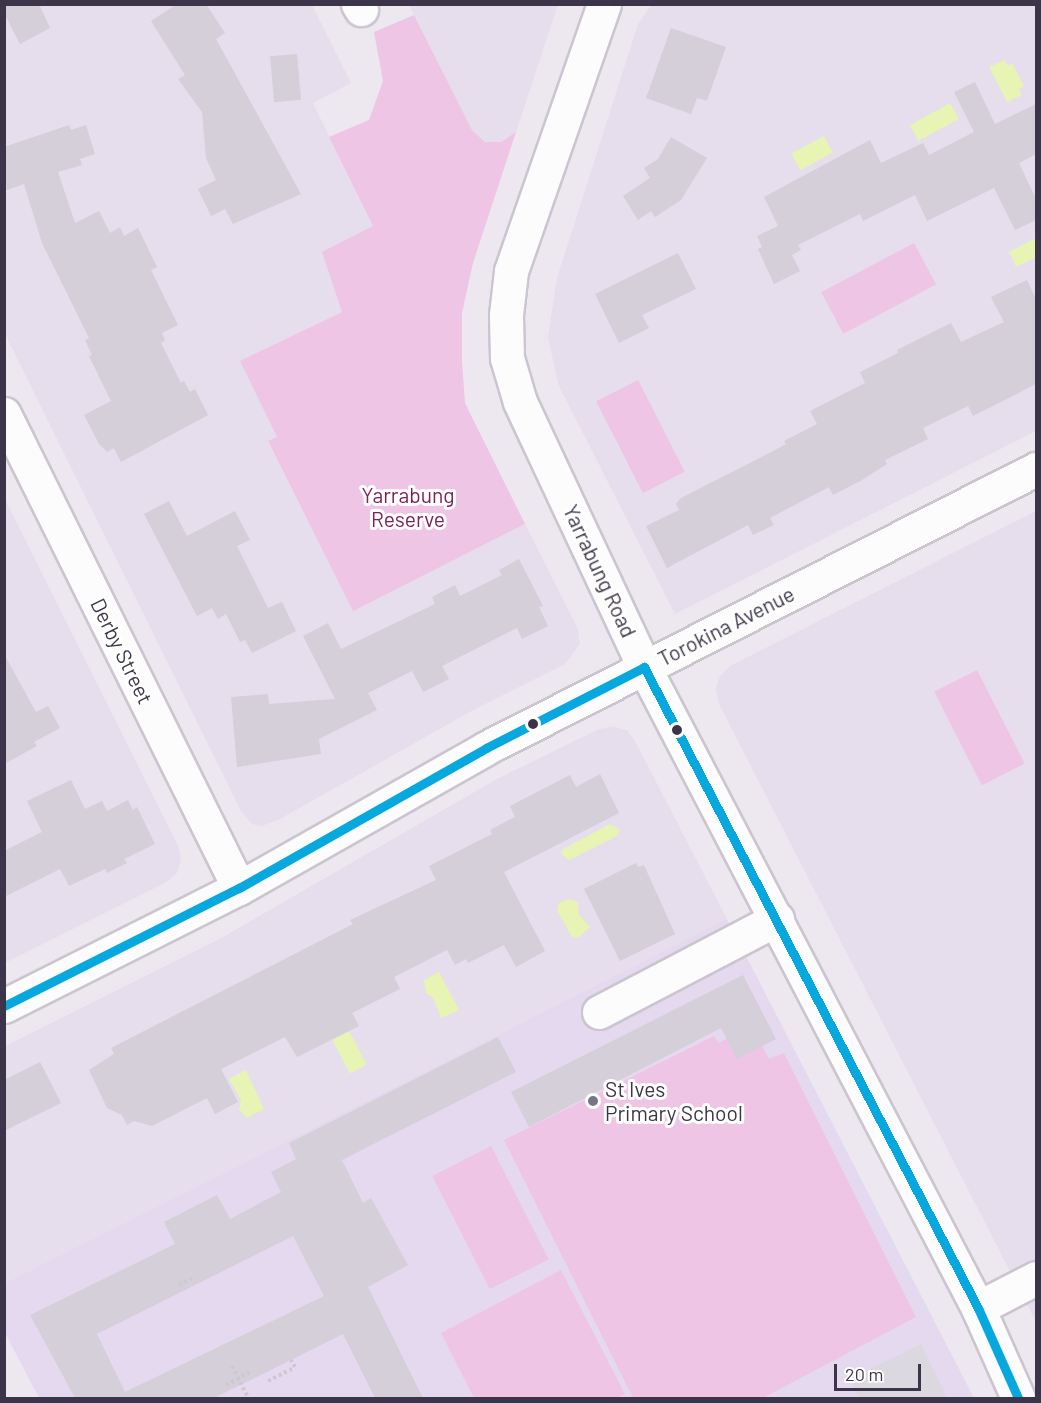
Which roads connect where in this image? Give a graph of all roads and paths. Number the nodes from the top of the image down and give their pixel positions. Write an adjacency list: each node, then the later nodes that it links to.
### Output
1 (604, 4): 4 (street, Yarrabung Road)
2 (4, 414): 5 (street, Derby Street)
3 (1036, 469): 4 (street, Torokina Avenue)
4 (644, 667): 5 (street, Torokina Avenue); 6 (street, Yarrabung Road)
5 (239, 888): 7 (street, Torokina Avenue)
6 (777, 919): 8 (street); 12 (street, Yarrabung Road)
7 (4, 1006)
8 (599, 1012)
9 (192, 1278): 11 (path)
10 (1036, 1278): 12 (street)
11 (179, 1285)
12 (978, 1308): 20 (street, Yarrabung Road)
13 (291, 1360): 17 (path)
14 (232, 1366): 16 (path)
15 (250, 1372): 16 (path)
16 (238, 1378): 18 (path); 19 (path)
17 (268, 1381)
18 (226, 1385)
19 (247, 1396)
20 (1018, 1398)

